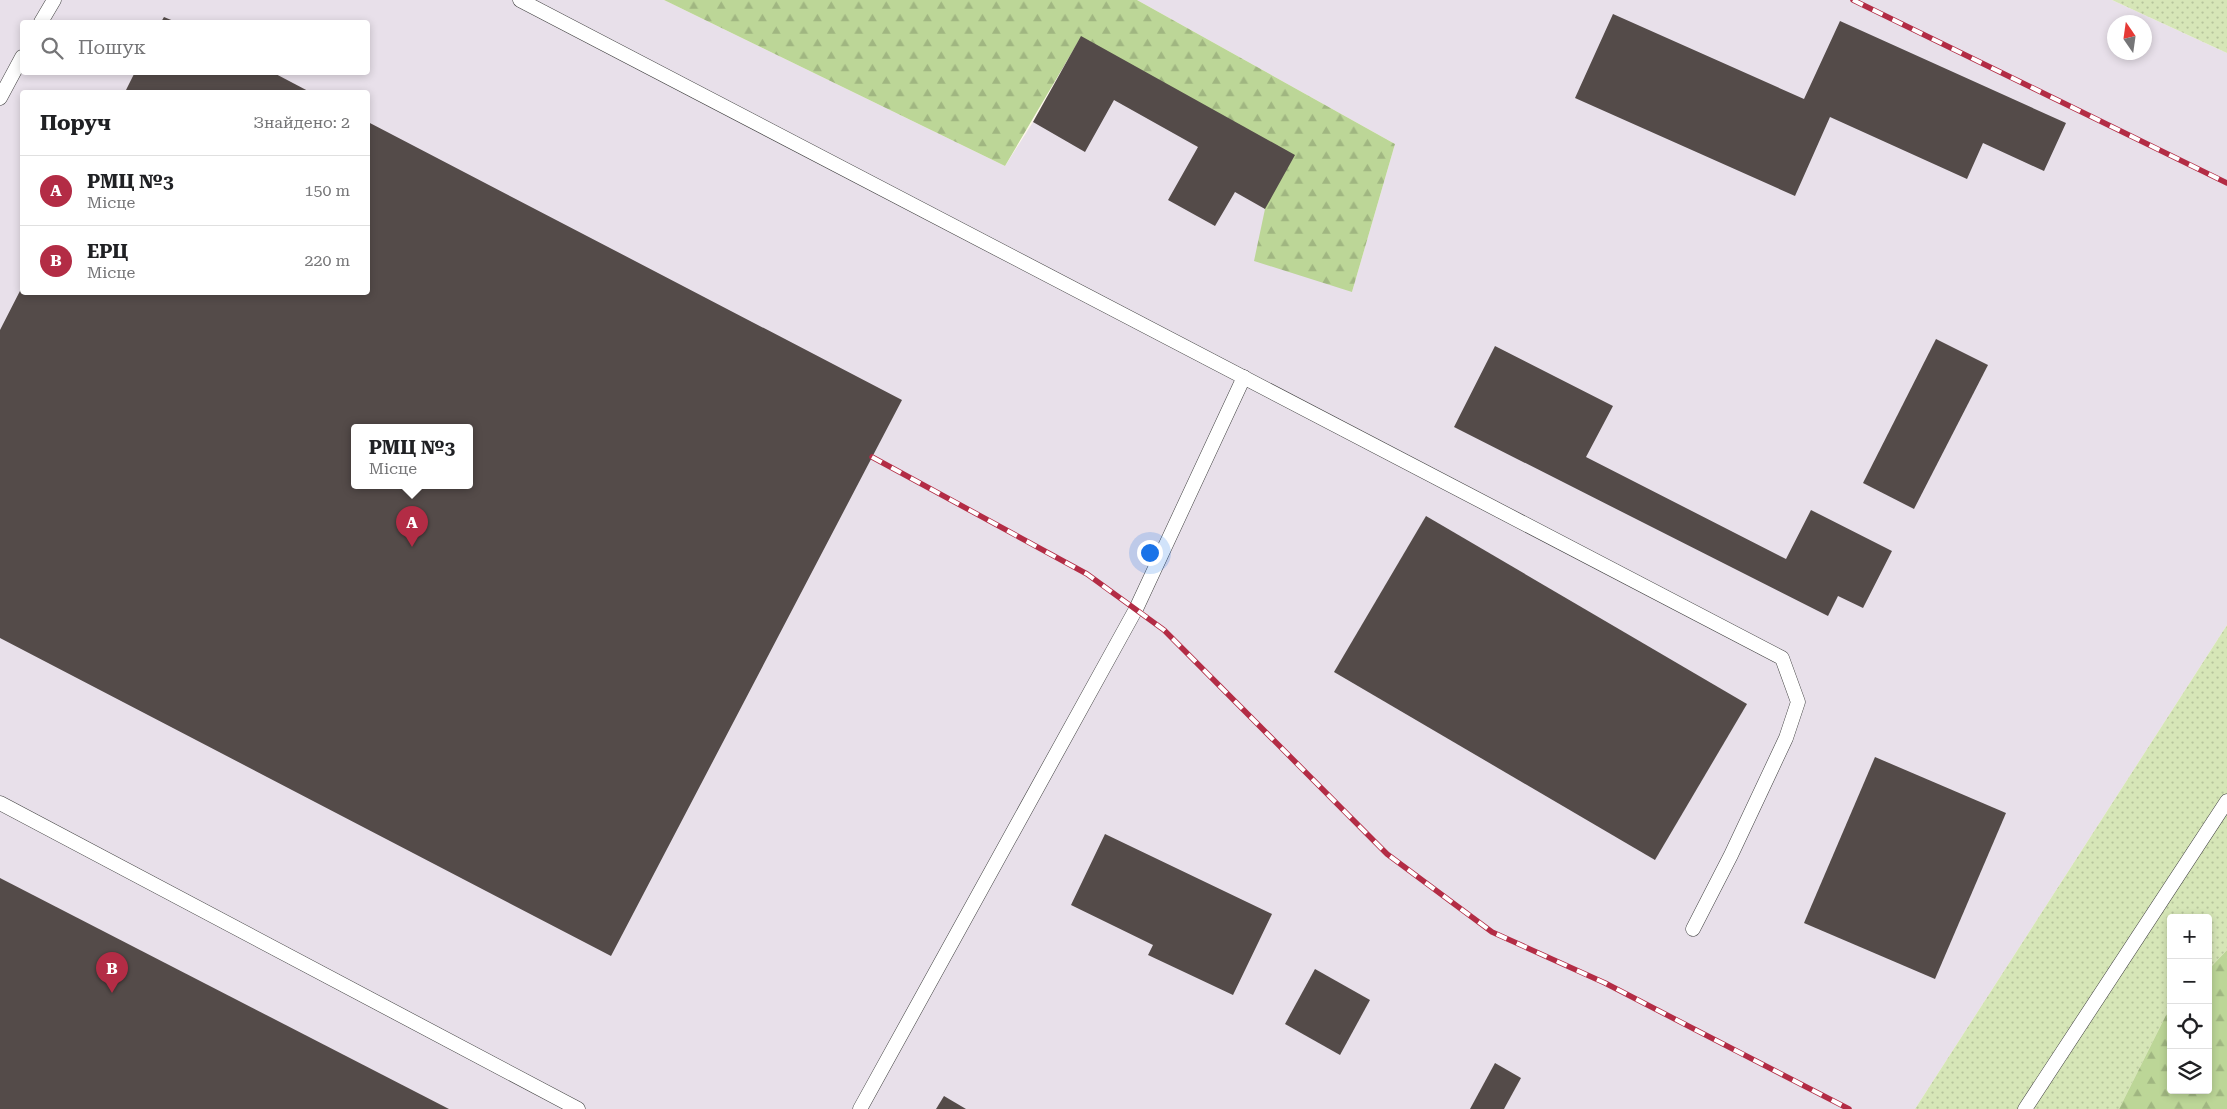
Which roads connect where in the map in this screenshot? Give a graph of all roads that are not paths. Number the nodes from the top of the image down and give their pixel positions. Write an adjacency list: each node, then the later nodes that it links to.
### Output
1 (54, 0): 3 (lane)
2 (520, 0): 6 (lane)
3 (42, 20)
4 (20, 61): 5 (lane)
5 (0, 98)
6 (1244, 377): 9 (lane); 11 (lane)
7 (2227, 801): 12 (lane)
8 (0, 803): 10 (lane)
9 (1693, 929)
10 (578, 1109)
11 (860, 1109)
12 (2025, 1109)

